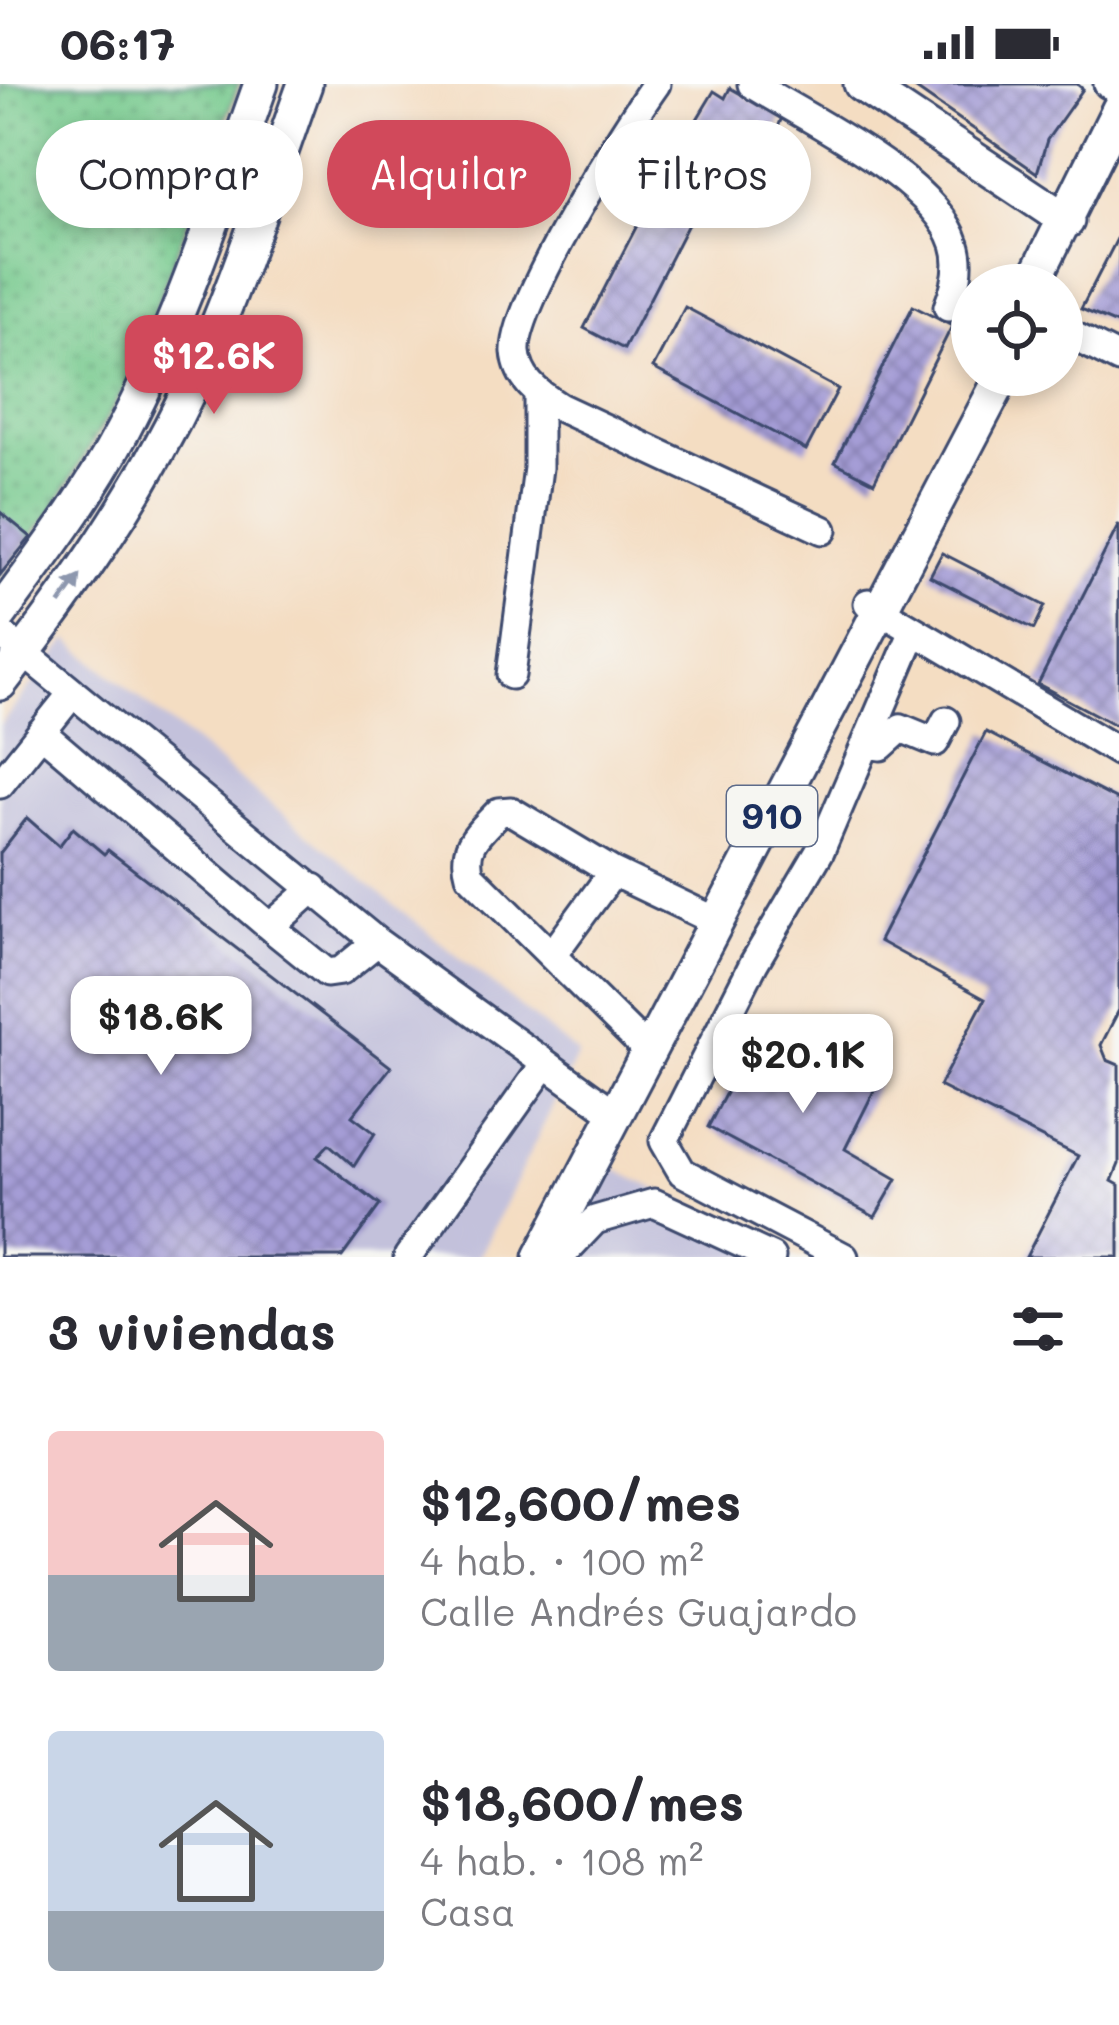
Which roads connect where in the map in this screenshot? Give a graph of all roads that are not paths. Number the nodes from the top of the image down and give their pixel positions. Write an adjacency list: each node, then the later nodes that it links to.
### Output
1 (656, 84): 16 (street)
2 (752, 84): 13 (street)
3 (861, 84): 10 (main road)
4 (1108, 84): 6 (street)
5 (260, 86): 7 (street); 21 (main road)
6 (1119, 90)
7 (302, 93): 23 (main road, one-way to 7)
8 (1119, 109): 10 (main road)
9 (1119, 142): 12 (main road)
10 (1067, 221): 11 (main road)
11 (1043, 264)
12 (1059, 264)
13 (948, 308)
14 (1083, 340): 15 (street)
15 (1119, 358)
16 (538, 394): 19 (street); 24 (street)
17 (976, 396): 20 (main road, 910)
18 (992, 396): 20 (main road, 910)
19 (823, 530)
20 (876, 607): 22 (street); 36 (main road, 910); 45 (main road, 910)
21 (0, 614)
22 (914, 631): 29 (street); 30 (street)
23 (12, 643): 25 (main road); 26 (street)
24 (511, 675)
25 (0, 683)
26 (70, 695): 28 (street); 32 (street)
27 (946, 721): 29 (street)
28 (41, 732): 31 (street); 34 (street)
29 (866, 744): 48 (street)
30 (1119, 752)
31 (0, 784)
32 (254, 841): 34 (street); 35 (street)
33 (613, 872): 36 (street); 39 (street); 39 (street)
34 (218, 882): 37 (street)
35 (314, 888): 37 (street); 38 (street)
36 (704, 915): 40 (main road, 910)
37 (270, 927): 38 (street)
38 (377, 942): 41 (street)
39 (553, 954): 40 (street)
40 (637, 1040): 42 (main road, 910)
41 (545, 1064): 42 (street); 43 (street)
42 (603, 1105): 44 (main road, 910)
43 (408, 1257)
44 (523, 1257)
45 (541, 1257)
46 (560, 1257): 47 (street)
47 (771, 1257)
48 (844, 1257)

